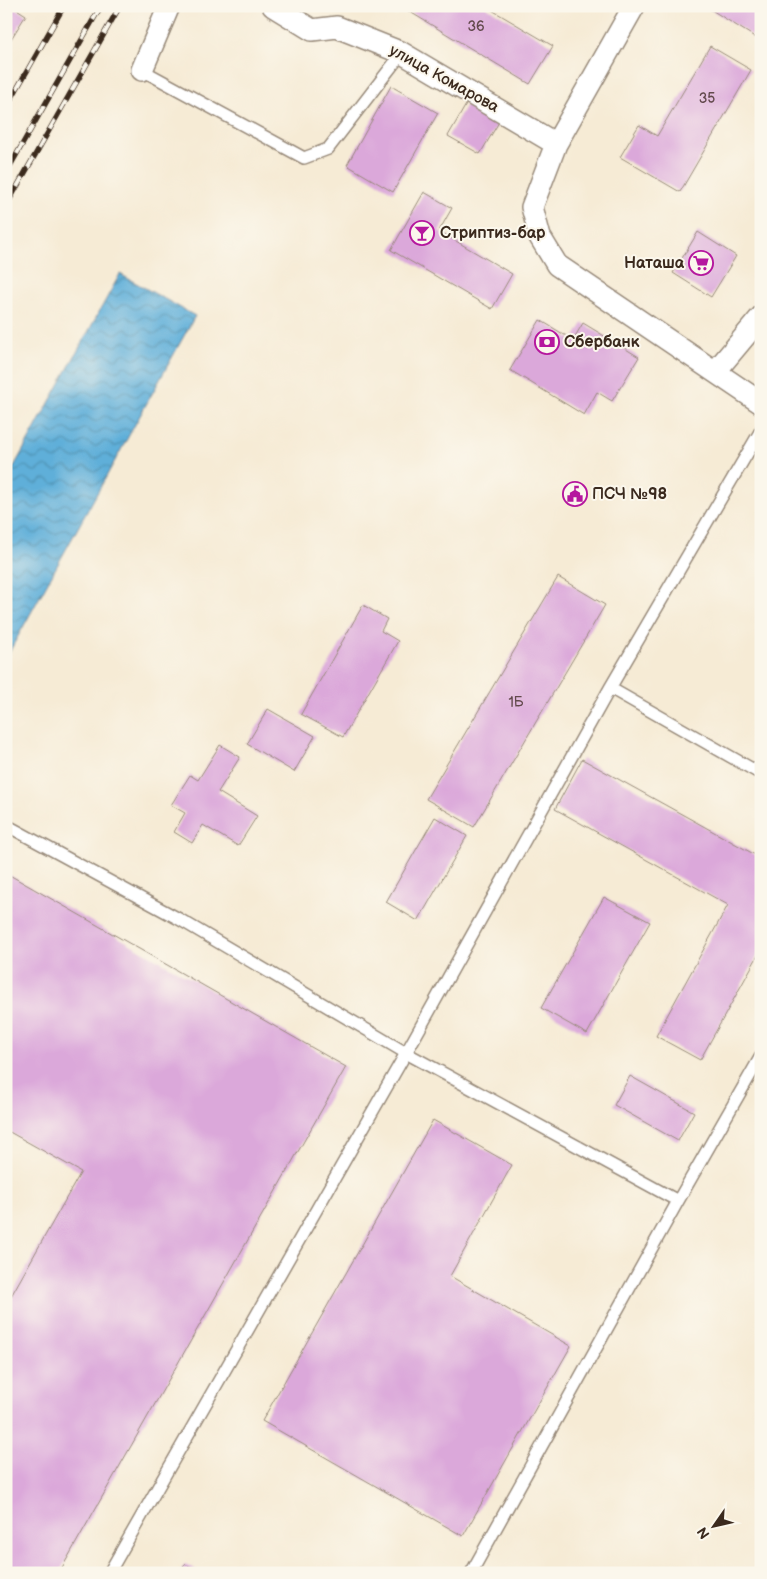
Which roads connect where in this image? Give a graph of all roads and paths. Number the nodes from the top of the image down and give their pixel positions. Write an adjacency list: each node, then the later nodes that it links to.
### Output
1 (169, 6): 5 (street)
2 (273, 6): 4 (street, улица Комарова)
3 (634, 6): 6 (street)
4 (402, 53): 5 (lane); 6 (street, улица Комарова)
5 (142, 70)
6 (556, 144): 8 (street)
7 (761, 316): 8 (street)
8 (715, 372): 9 (street)
9 (761, 403)
10 (761, 430): 11 (lane)
11 (610, 688): 12 (lane); 14 (lane)
12 (761, 774)
13 (6, 825): 14 (lane)
14 (406, 1053): 16 (lane); 17 (lane)
15 (761, 1056): 16 (lane)
16 (678, 1201): 18 (lane)
17 (108, 1573)
18 (471, 1573)

